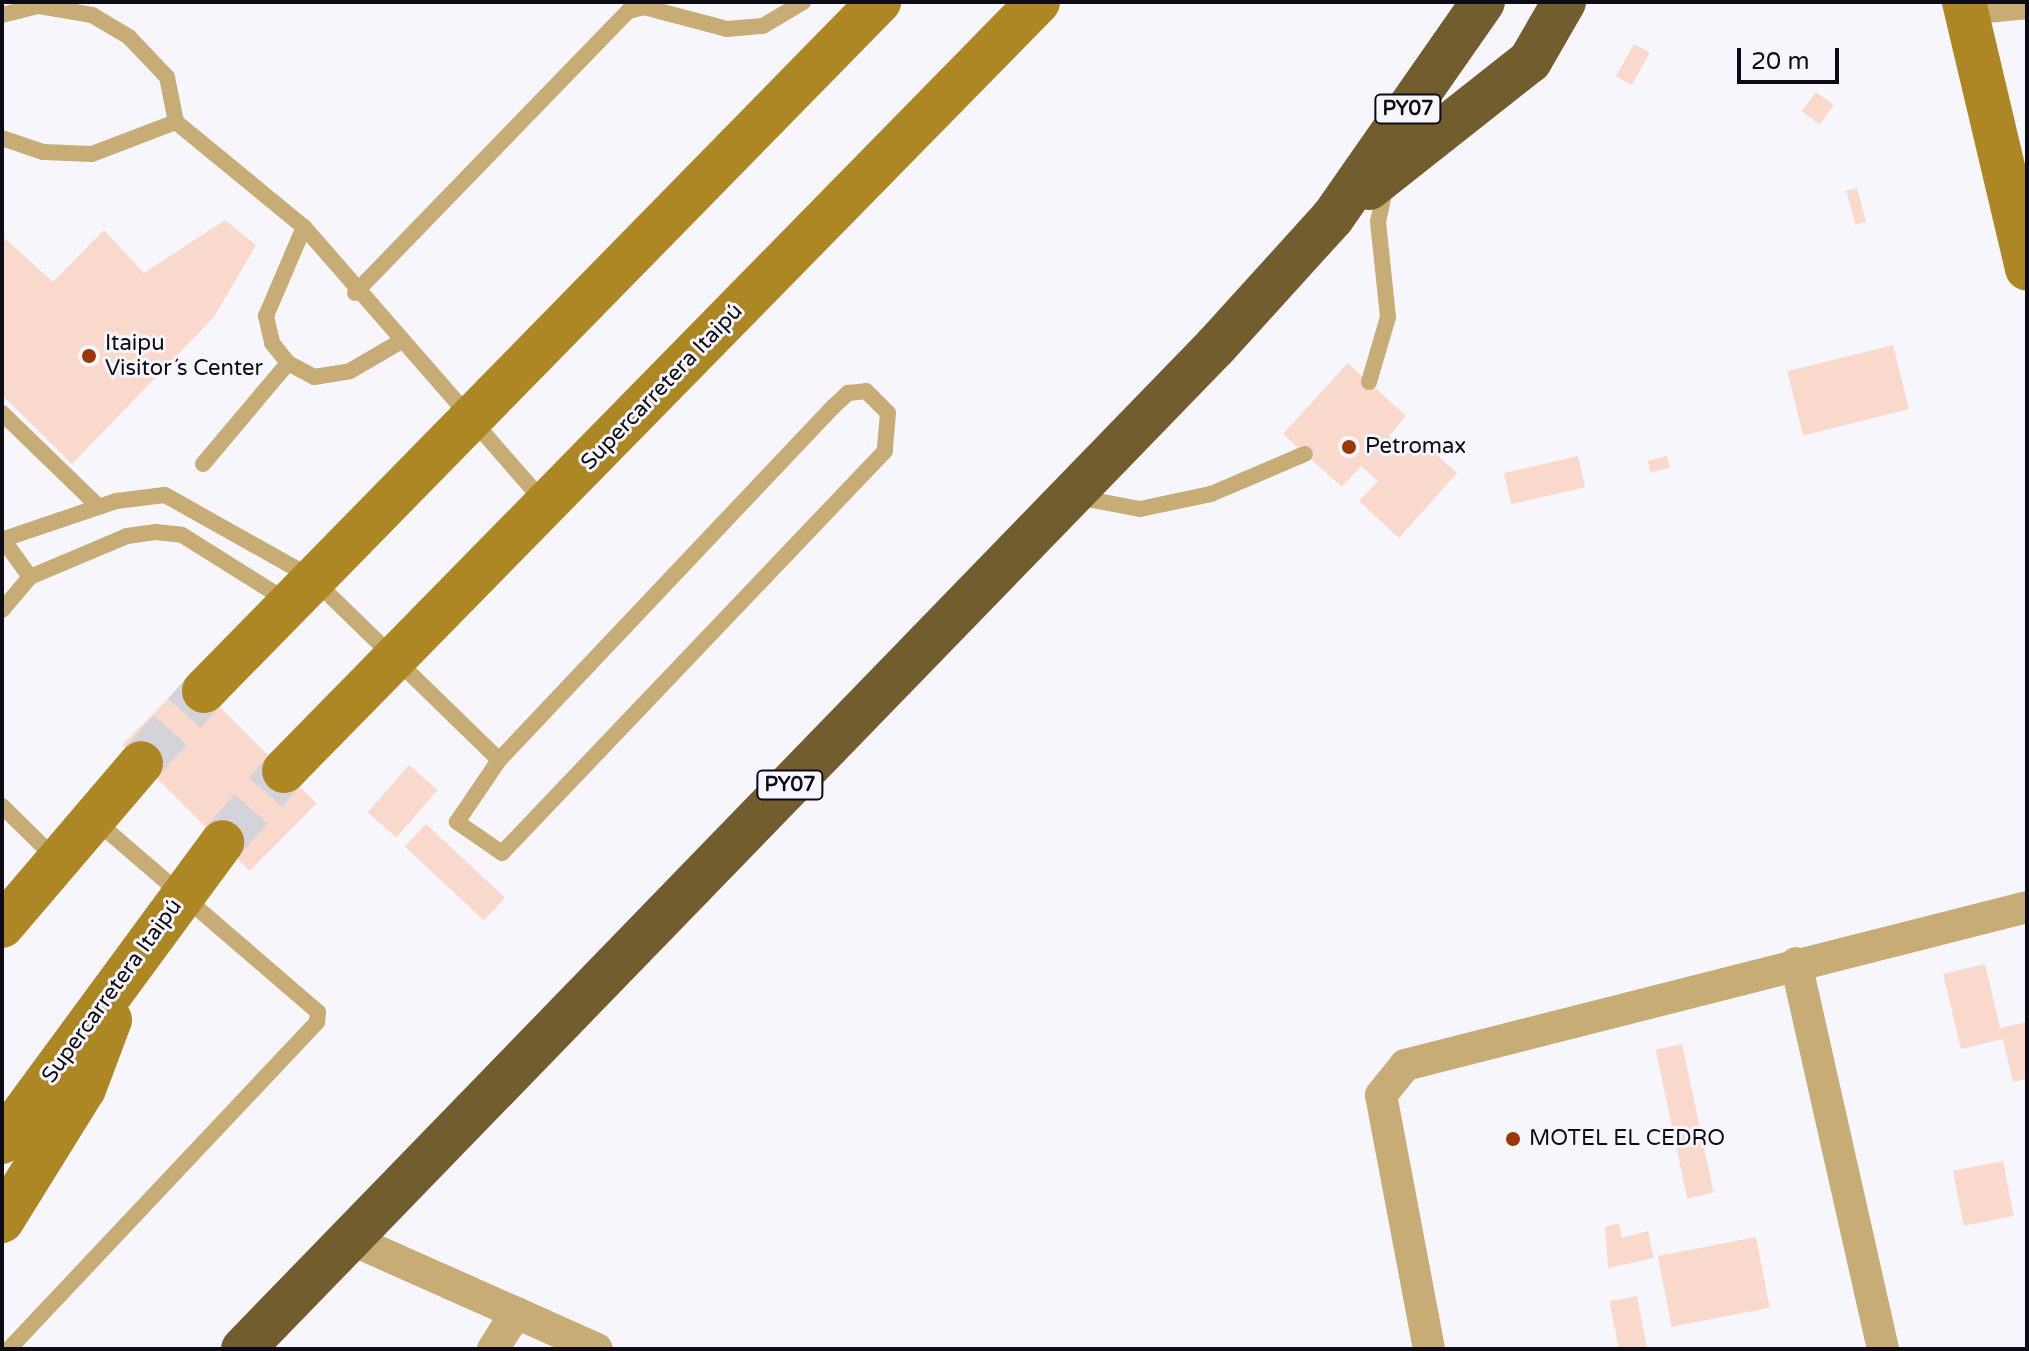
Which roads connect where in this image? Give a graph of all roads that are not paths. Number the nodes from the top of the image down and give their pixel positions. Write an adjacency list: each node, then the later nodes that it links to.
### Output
1 (803, 2): 15 (lane)
2 (879, 2): 20 (street)
3 (1038, 2): 24 (street, Supercarretera Itaipú)
4 (1483, 2): 12 (highway, PY07)
5 (1564, 2): 11 (highway)
6 (2027, 3): 7 (street)
7 (1965, 6): 14 (street)
8 (2, 15): 9 (lane)
9 (176, 122): 10 (lane); 13 (lane)
10 (2, 138)
11 (1388, 173): 12 (highway); 18 (lane)
12 (1333, 217): 23 (highway, PY07)
13 (304, 227): 15 (lane); 17 (lane)
14 (2027, 269)
15 (355, 293): 16 (lane)
16 (398, 343): 17 (lane); 20 (lane)
17 (288, 363): 22 (lane)
18 (1369, 382)
19 (2, 413): 25 (lane)
20 (468, 418): 24 (lane); 28 (street)
21 (1305, 454): 23 (lane)
22 (203, 464)
23 (1071, 495): 46 (highway, PY07)
24 (547, 505): 30 (street, Supercarretera Itaipú)
25 (98, 506): 26 (lane); 28 (lane)
26 (3, 538): 27 (lane)
27 (30, 577): 28 (lane); 29 (lane)
28 (300, 589): 30 (lane); 31 (street)
29 (2, 610)
30 (395, 659): 32 (lane); 34 (street, Supercarretera Itaipú)
31 (204, 691)
32 (499, 760): 32 (lane)
33 (141, 763): 36 (street)
34 (284, 771)
35 (2, 806): 38 (lane)
36 (95, 820): 38 (street); 39 (lane)
37 (222, 842): 39 (street, Supercarretera Itaipú)
38 (59, 862): 40 (street)
39 (178, 898): 43 (street, Supercarretera Itaipú); 48 (lane)
40 (11, 907)
41 (2027, 907): 42 (street)
42 (1796, 963): 52 (street); 53 (street)
43 (122, 976): 44 (street, Supercarretera Itaipú); 45 (street)
44 (2, 1144): 45 (street)
45 (14, 1203)
46 (350, 1239): 47 (street); 49 (highway, PY07)
47 (516, 1313): 50 (street); 51 (street)
48 (9, 1349)
49 (243, 1349)
50 (493, 1349)
51 (597, 1349)
52 (1429, 1349)
53 (1883, 1349)

